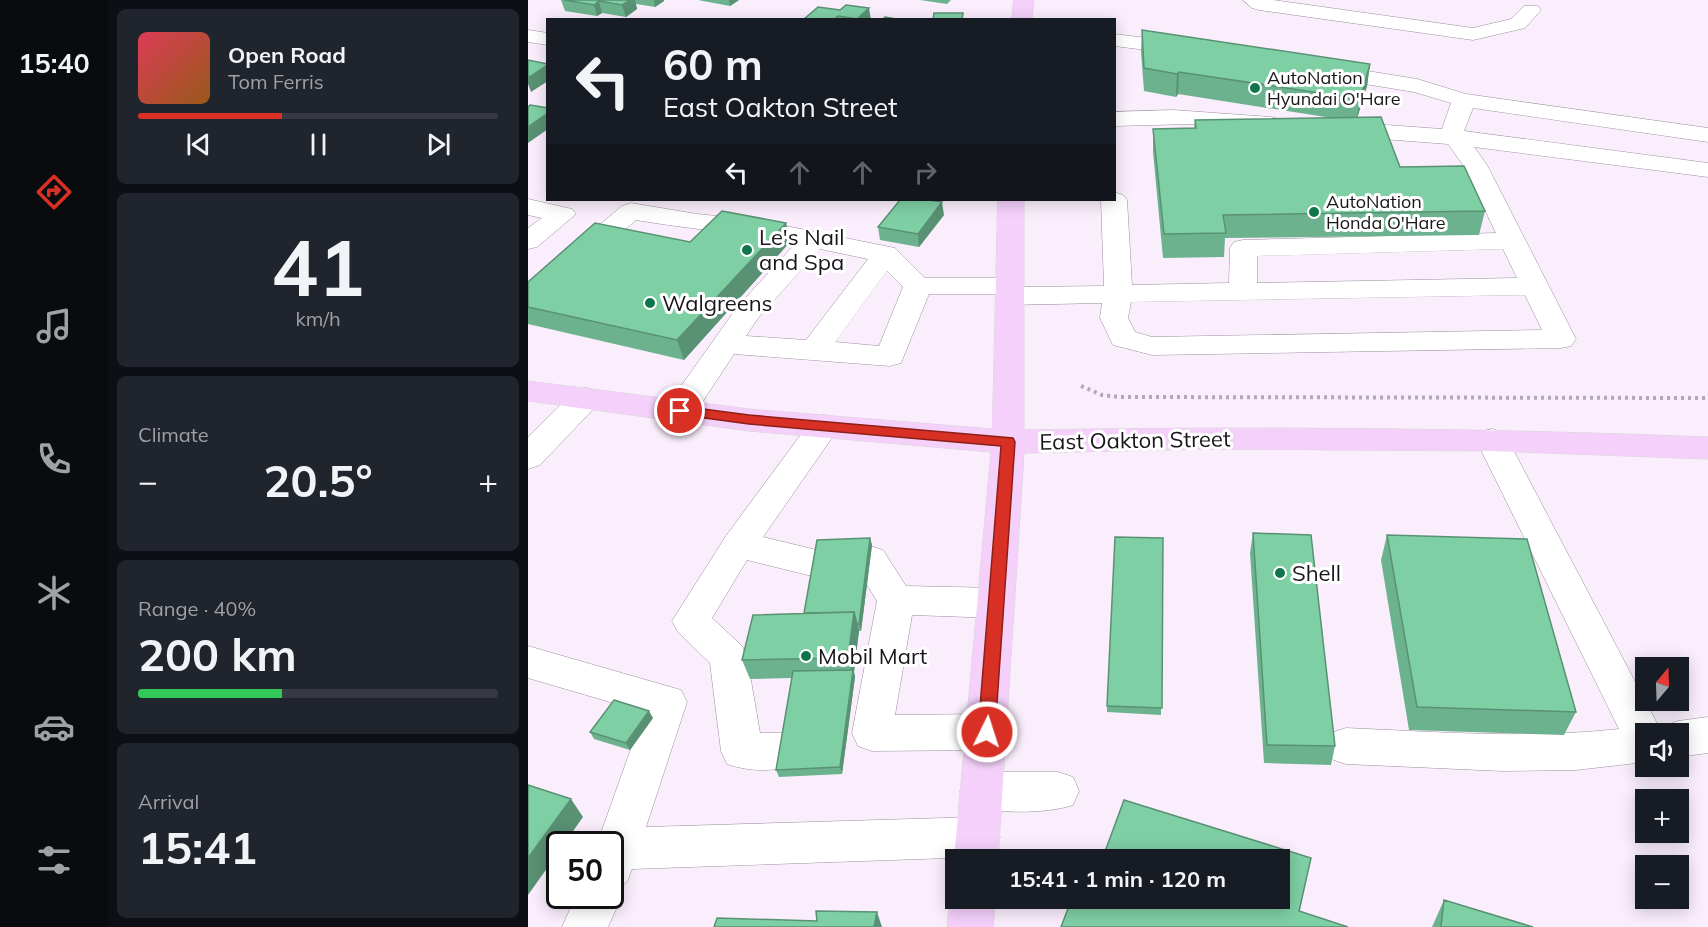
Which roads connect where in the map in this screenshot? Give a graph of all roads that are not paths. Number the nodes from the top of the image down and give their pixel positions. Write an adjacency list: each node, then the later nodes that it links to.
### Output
1 (1024, 0): 4 (main road)
2 (1253, 0): 3 (street)
3 (1530, 10)
4 (1022, 18)
5 (528, 36): 6 (street)
6 (546, 39)
7 (1116, 40): 8 (street)
8 (1206, 52)
9 (1300, 68): 10 (street)
10 (1464, 100): 14 (street); 15 (street)
11 (1116, 120): 12 (street)
12 (1292, 126)
13 (1325, 128): 15 (street)
14 (1708, 135)
15 (1455, 137): 16 (street); 22 (street)
16 (1708, 170)
17 (1011, 201): 26 (main road)
18 (1114, 201): 28 (street)
19 (528, 207): 21 (street)
20 (814, 239): 23 (street); 29 (street); 30 (street)
21 (528, 241)
22 (1513, 242): 25 (street); 27 (street)
23 (885, 254): 24 (street); 31 (street)
24 (918, 286): 26 (street); 31 (street)
25 (1534, 286): 27 (street); 28 (street)
26 (1010, 291): 28 (street); 37 (main road)
27 (1243, 292): 28 (street)
28 (1118, 294)
29 (528, 300)
30 (726, 344): 31 (street); 34 (street)
31 (814, 351)
32 (528, 391): 33 (main road, East Oakton Street)
33 (585, 398): 34 (main road, East Oakton Street); 39 (street)
34 (680, 411): 35 (main road, East Oakton Street)
35 (824, 426): 37 (main road, East Oakton Street); 40 (street)
36 (1492, 440): 37 (main road, East Oakton Street); 38 (main road, East Oakton Street); 46 (street)
37 (1008, 442): 44 (main road)
38 (1708, 448)
39 (528, 457)
40 (738, 545): 42 (street); 52 (street)
41 (870, 560): 43 (street)
42 (816, 563)
43 (896, 600): 44 (street); 47 (street)
44 (997, 603): 47 (main road)
45 (528, 662): 55 (street)
46 (1636, 723)
47 (987, 732): 53 (main road)
48 (1708, 735): 49 (street)
49 (1689, 738)
50 (1635, 744): 51 (street)
51 (1346, 746)
52 (783, 751)
53 (981, 791): 54 (street); 56 (main road)
54 (1058, 791)
55 (624, 831)
56 (977, 848): 57 (street)
57 (624, 858)
58 (593, 909): 60 (street)
59 (972, 909): 61 (main road)
60 (585, 927)
61 (970, 927)

